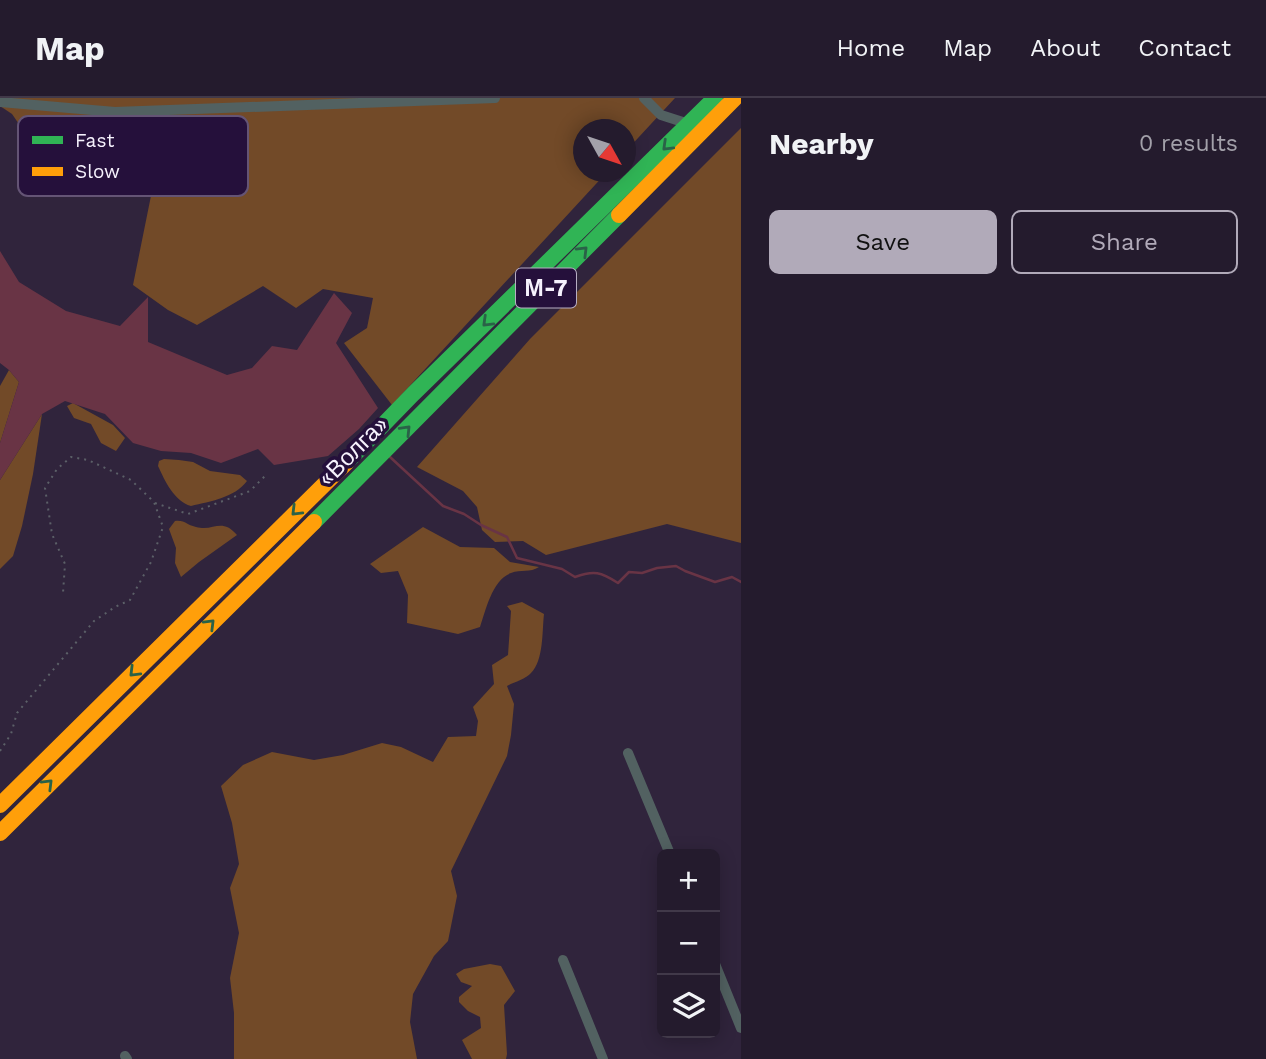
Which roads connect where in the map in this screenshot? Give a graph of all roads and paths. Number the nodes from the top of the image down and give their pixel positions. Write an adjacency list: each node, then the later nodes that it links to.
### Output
1 (495, 98): 5 (street)
2 (644, 98): 6 (street)
3 (715, 98): 6 (highway, «Волга» / М-7)
4 (735, 98): 13 (highway, «Волга» / М-7, one-way to 4)
5 (0, 102)
6 (689, 124): 12 (highway, «Волга» / М-7, one-way to 12)
7 (265, 476): 8 (path)
8 (154, 502): 9 (path); 10 (path)
9 (63, 593)
10 (0, 751)
11 (628, 753): 14 (street)
12 (0, 805)
13 (0, 832)
14 (668, 849)
15 (563, 960): 18 (street)
16 (719, 975): 17 (street)
17 (741, 1028)
18 (603, 1059)

